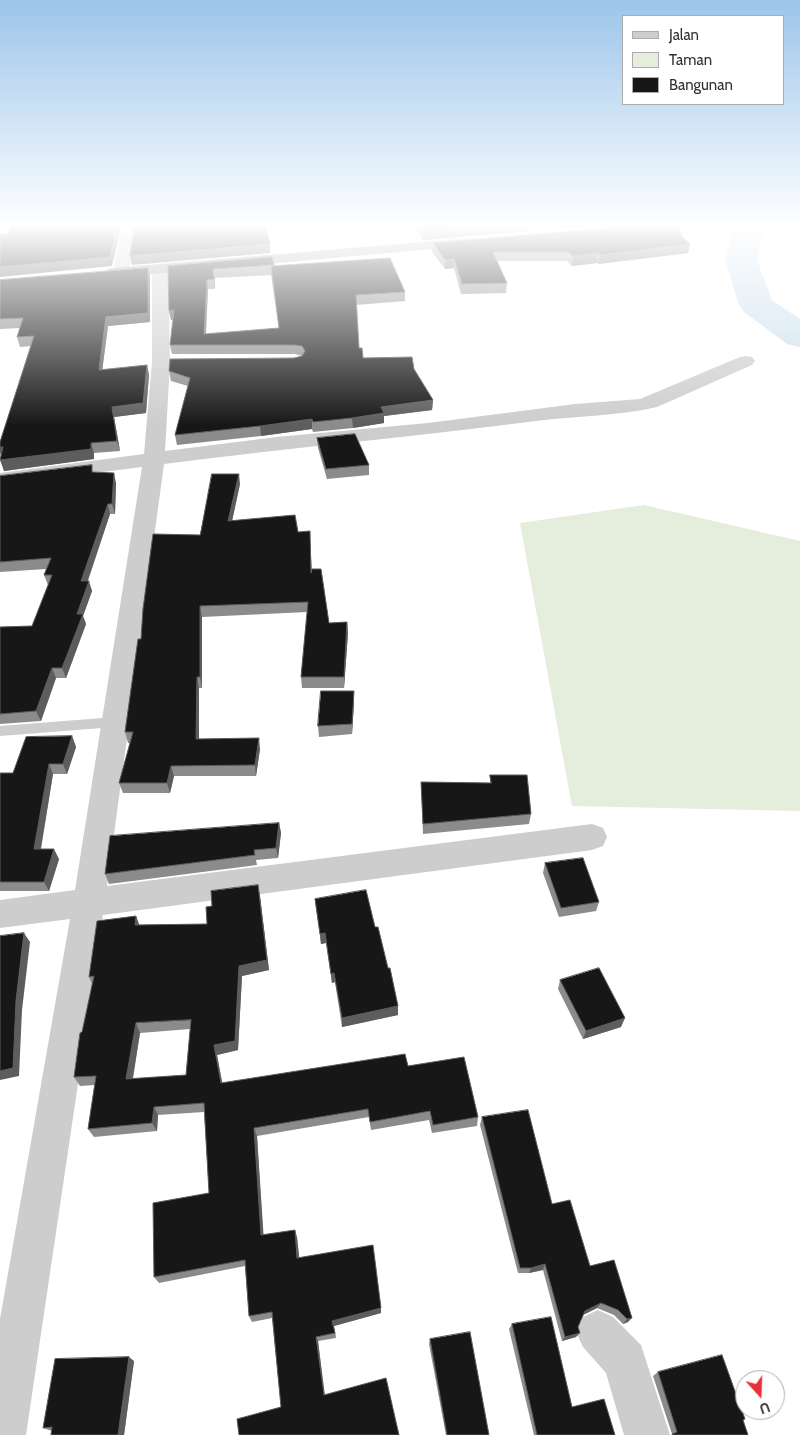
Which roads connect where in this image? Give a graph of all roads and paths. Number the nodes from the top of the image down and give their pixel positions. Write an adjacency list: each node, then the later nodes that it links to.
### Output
1 (163, 291): 3 (street)
2 (746, 361): 3 (street)
3 (154, 458): 4 (street); 5 (street)
4 (0, 479)
5 (115, 722): 6 (lane); 8 (street)
6 (0, 731)
7 (592, 837): 8 (street)
8 (89, 903): 9 (street); 11 (street)
9 (0, 914)
10 (598, 1332): 12 (street)
11 (3, 1435)
12 (647, 1435)

